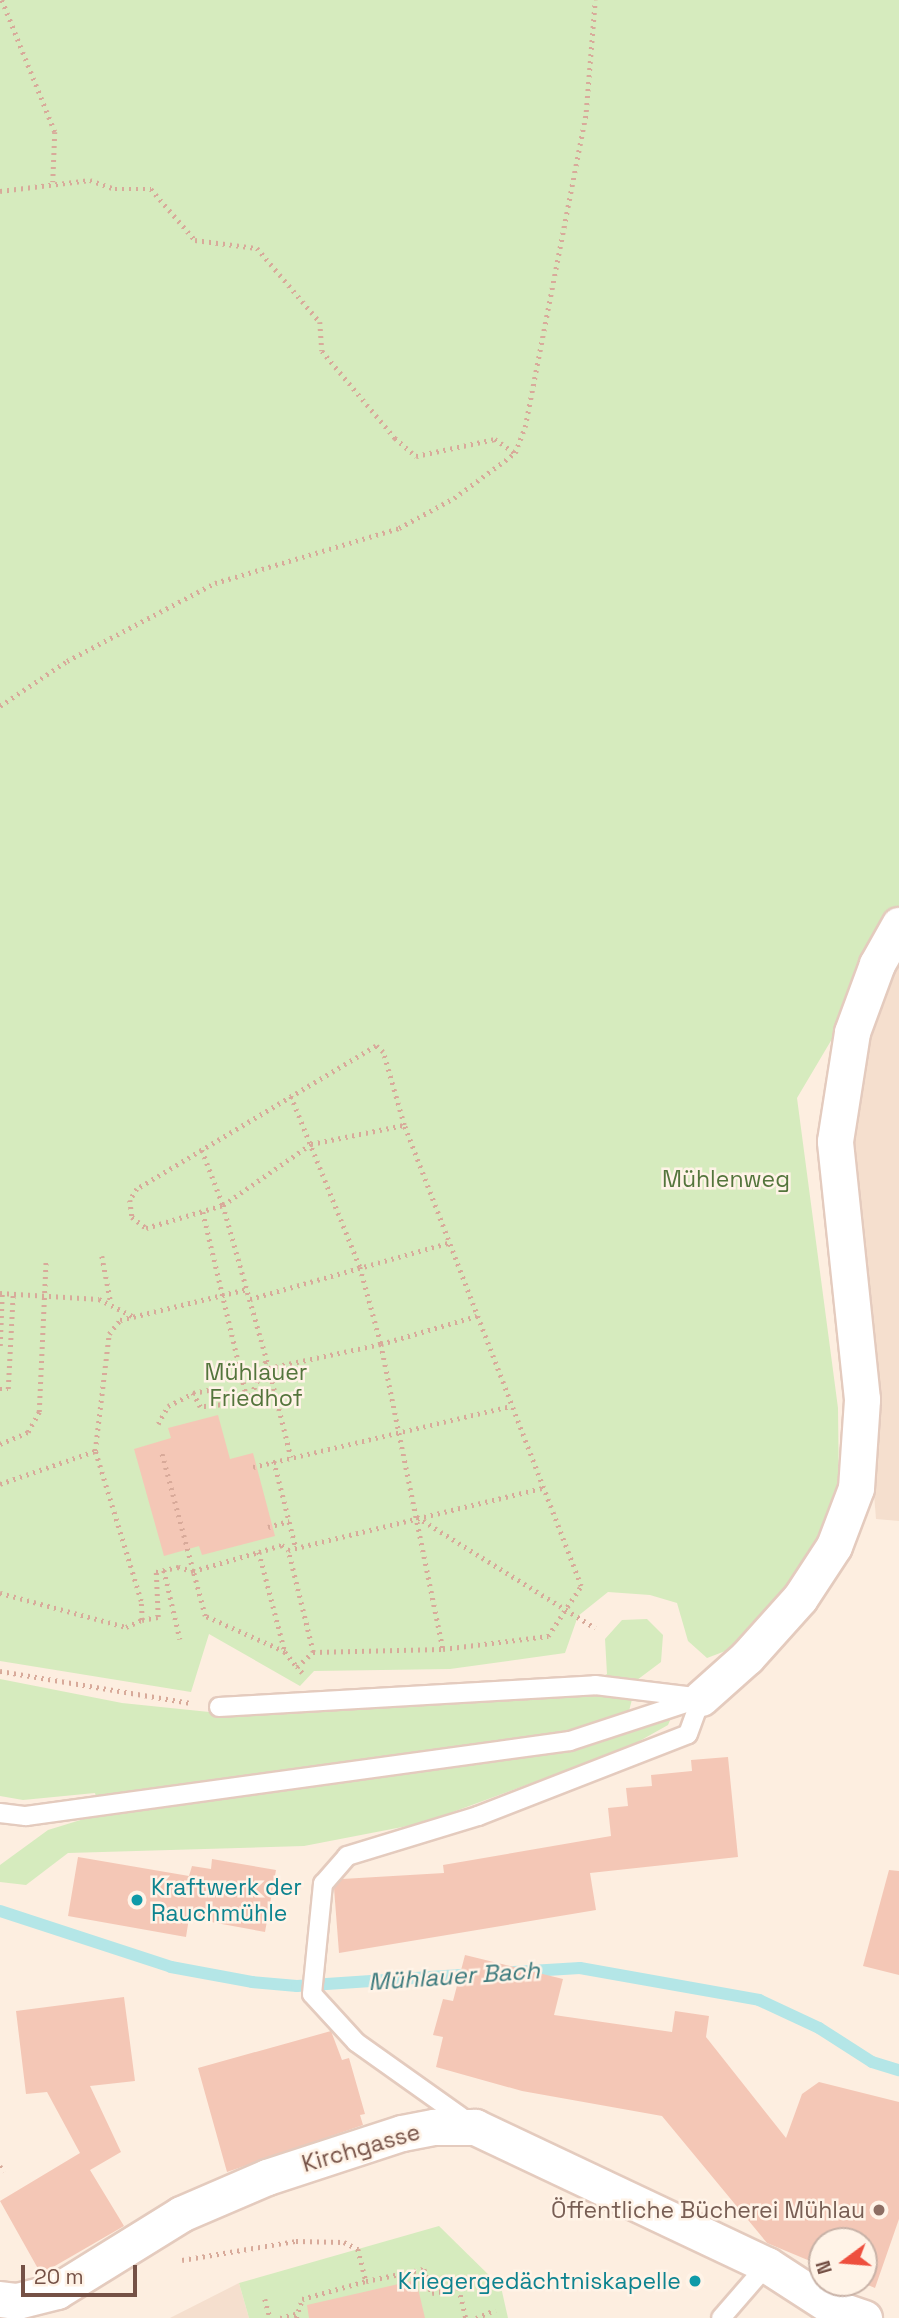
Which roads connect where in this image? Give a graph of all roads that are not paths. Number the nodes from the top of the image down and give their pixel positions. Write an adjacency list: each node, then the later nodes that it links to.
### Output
1 (899, 925): 2 (street)
2 (701, 1698): 3 (lane); 4 (lane); 5 (lane)
3 (219, 1707)
4 (0, 1813)
5 (475, 2127): 6 (street, Kirchgasse); 8 (street, Kirchgasse)
6 (767, 2265): 9 (lane); 10 (street, Kirchgasse)
7 (0, 2299): 8 (street, Kirchgasse)
8 (27, 2308)
9 (721, 2318)
10 (864, 2318)

